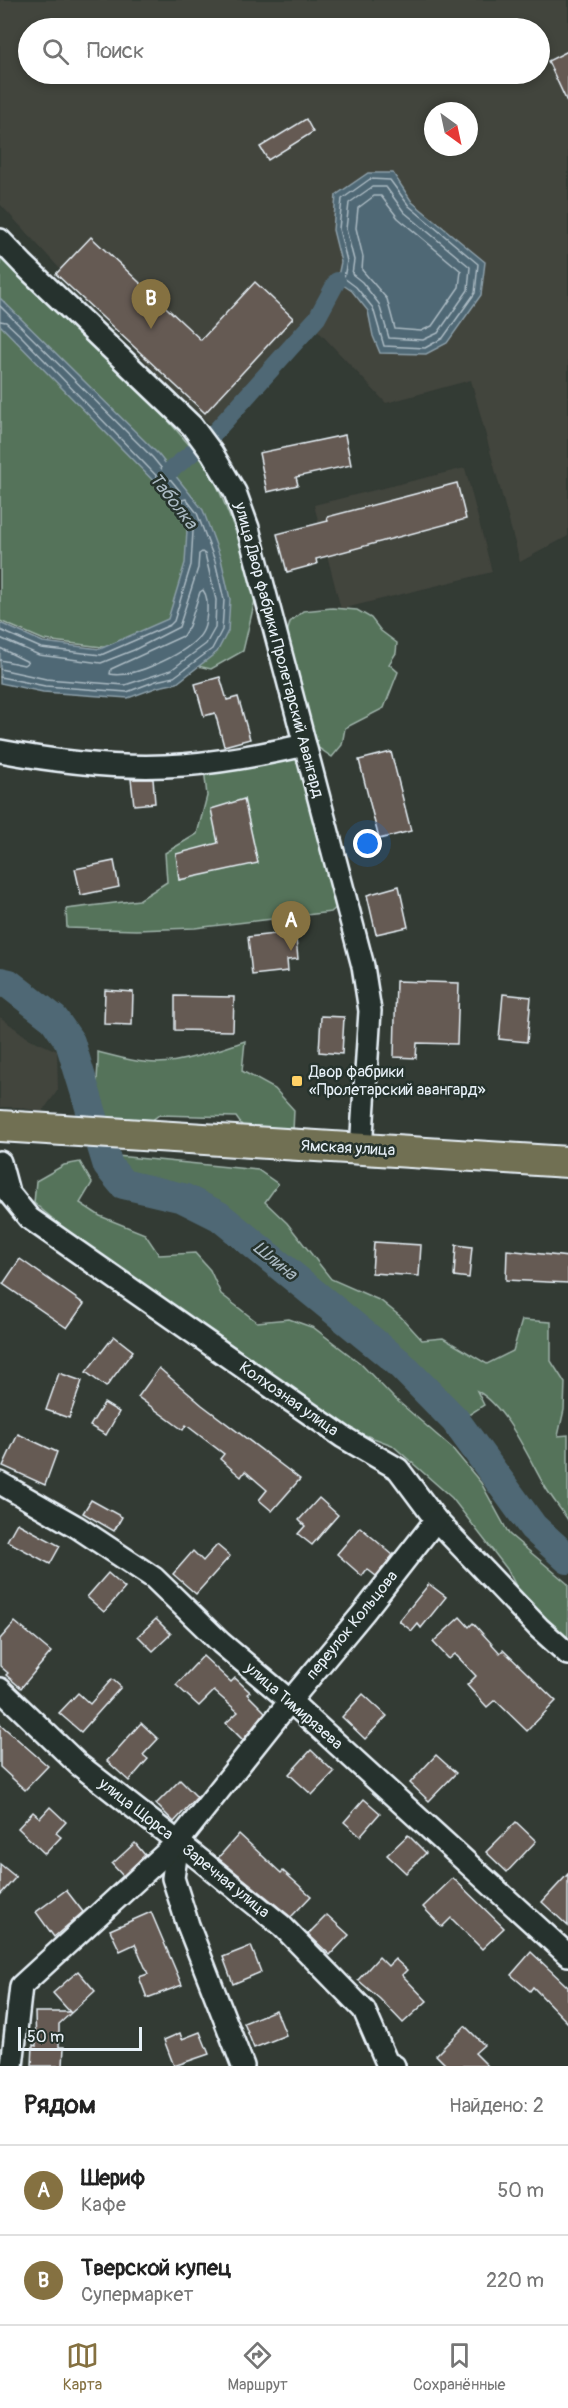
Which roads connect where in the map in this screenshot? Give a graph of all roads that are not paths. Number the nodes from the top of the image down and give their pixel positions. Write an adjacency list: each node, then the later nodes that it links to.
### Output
1 (0, 240): 2 (street, улица Двор фабрики Пролетарский Авангард)
2 (305, 745): 3 (street); 5 (street, улица Двор фабрики Пролетарский Авангард)
3 (0, 751)
4 (0, 1126): 5 (highway, Ямская улица)
5 (361, 1149): 7 (highway, Ямская улица)
6 (0, 1162): 9 (street, Колхозная улица)
7 (568, 1162)
8 (0, 1483): 12 (street, улица Тимирязева)
9 (436, 1520): 10 (street, Колхозная улица); 12 (street, переулок Кольцова)
10 (568, 1654)
11 (0, 1689): 13 (street, улица Щорса)
12 (290, 1701): 13 (street, переулок Кольцова); 14 (street, улица Тимирязева)
13 (178, 1842): 15 (street, Заречная улица); 16 (street, Заречная улица); 17 (street, улица Щорса)
14 (568, 1955)
15 (388, 2065)
16 (12, 2066)
17 (243, 2066)

